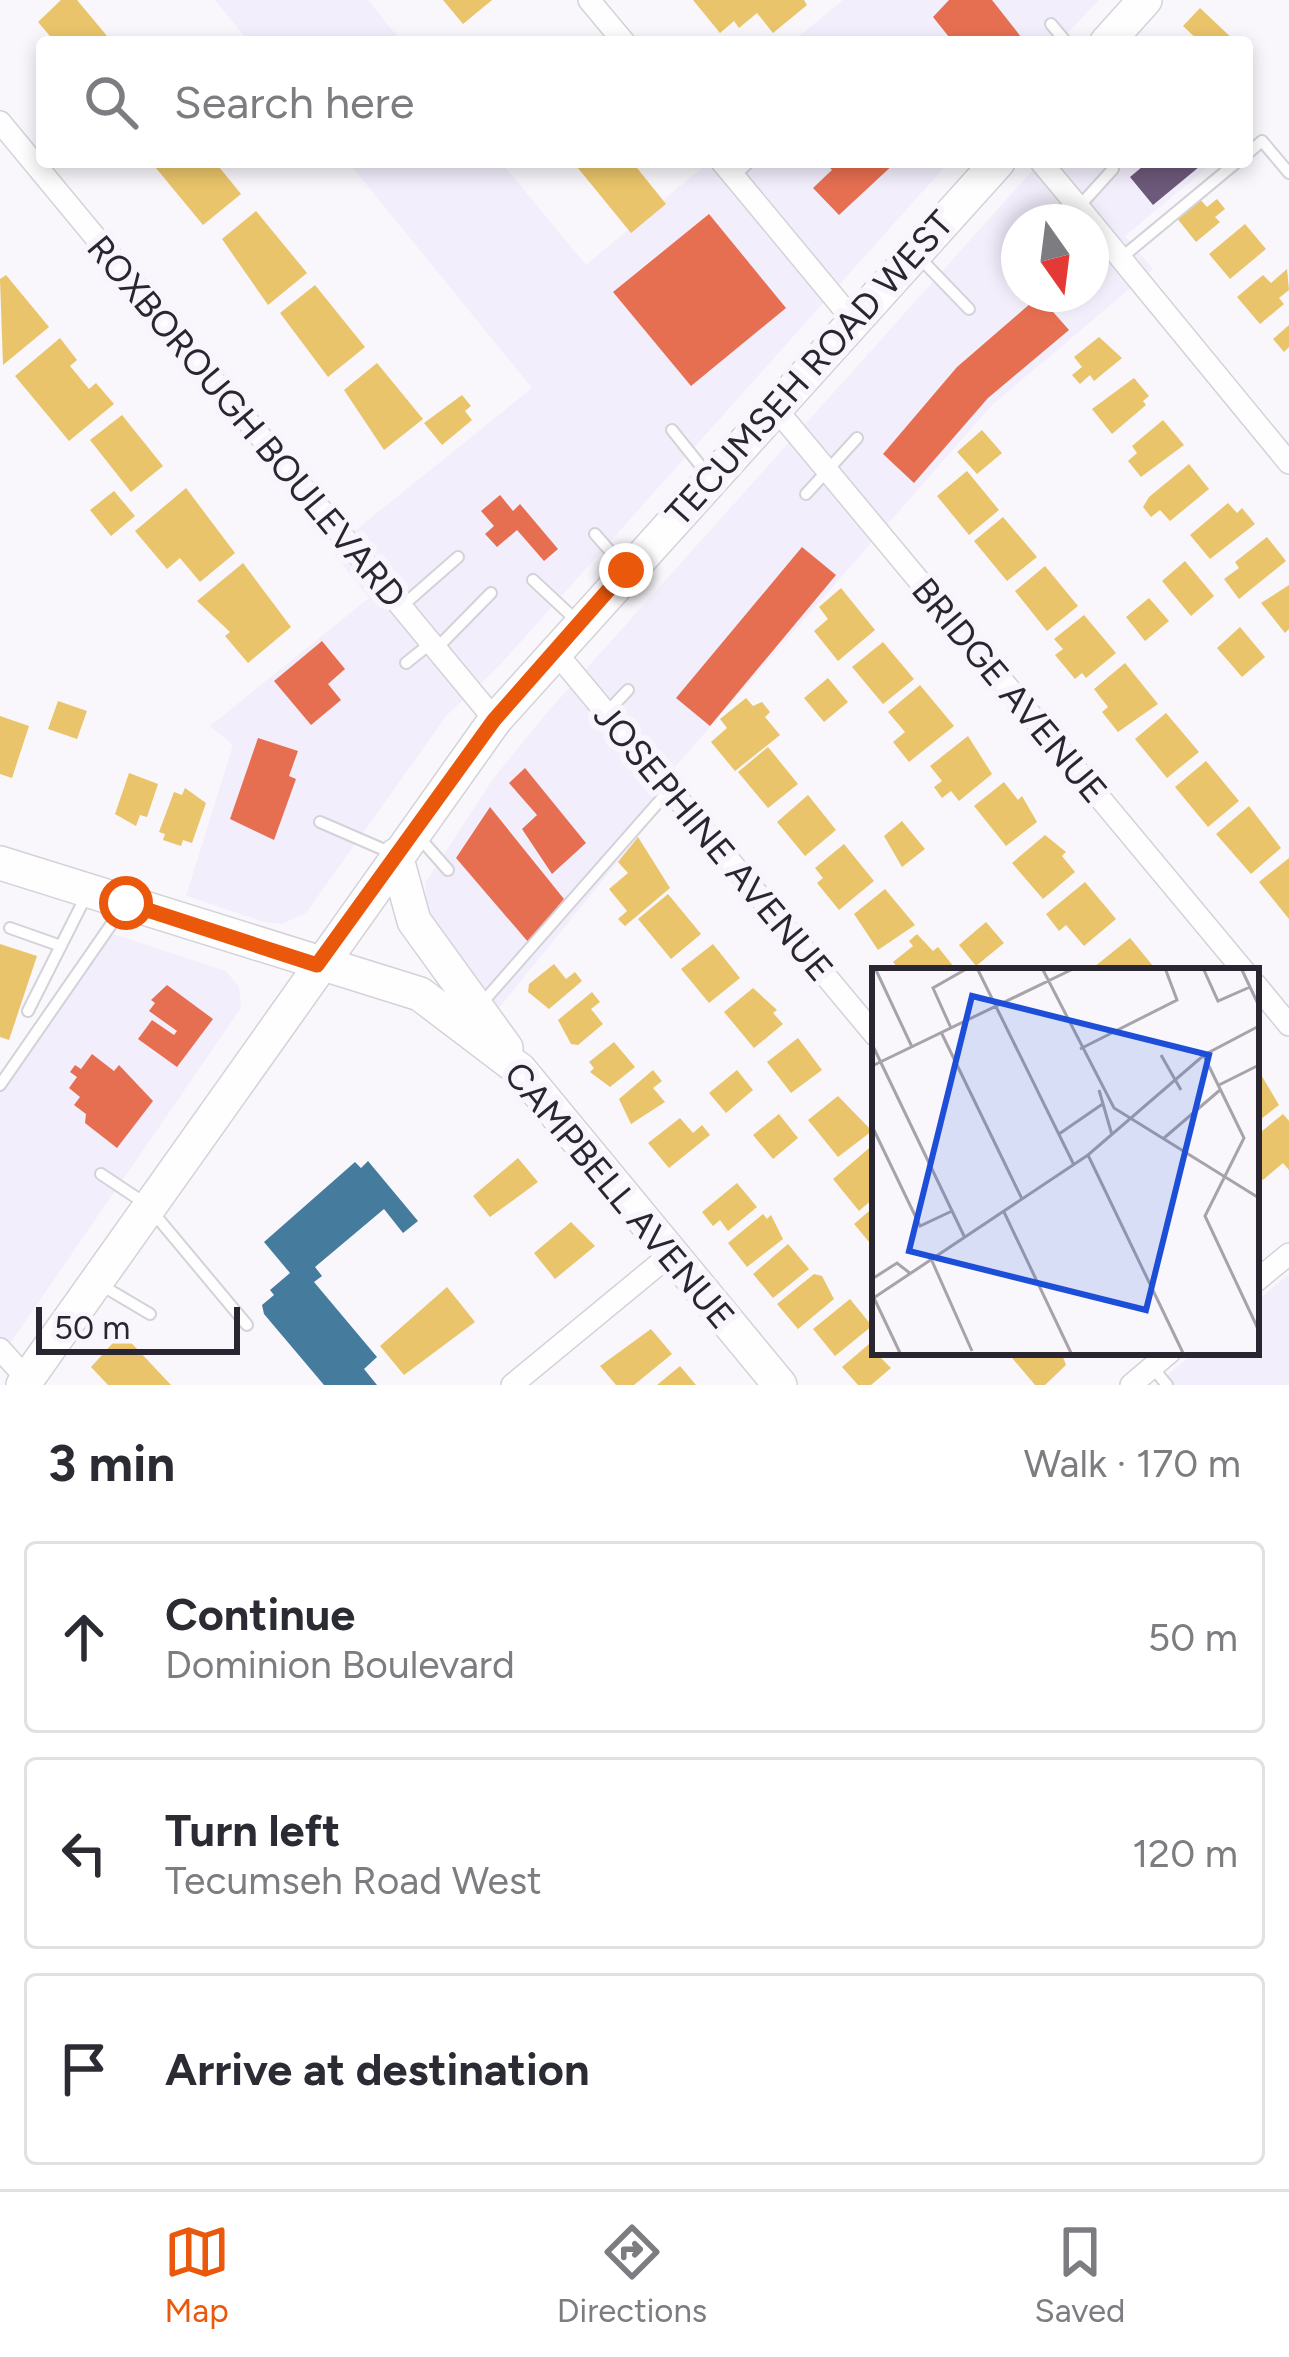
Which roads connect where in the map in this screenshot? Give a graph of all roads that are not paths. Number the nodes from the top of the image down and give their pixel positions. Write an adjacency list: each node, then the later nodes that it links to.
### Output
1 (589, 0): 4 (street)
2 (1145, 0): 6 (main road)
3 (1052, 24): 5 (lane)
4 (619, 36)
5 (1061, 36)
6 (1123, 36)
7 (0, 122): 9 (street, ROXBOROUGH BOULEVARD)
8 (1253, 149): 16 (lane)
9 (36, 166)
10 (38, 168): 36 (street, ROXBOROUGH BOULEVARD)
11 (736, 168): 23 (street)
12 (992, 168): 20 (main road, TECUMSEH ROAD WEST)
13 (1045, 168): 17 (street)
14 (1230, 168): 21 (lane)
15 (1114, 169): 18 (lane)
16 (1289, 173)
17 (1071, 204)
18 (1090, 204)
19 (1109, 246): 21 (street)
20 (914, 253): 22 (lane); 23 (main road, TECUMSEH ROAD WEST)
21 (1121, 258): 27 (street)
22 (970, 309)
23 (853, 320): 24 (main road, TECUMSEH ROAD WEST)
24 (776, 409): 28 (street, BRIDGE AVENUE); 29 (main road, TECUMSEH ROAD WEST)
25 (672, 430): 29 (lane)
26 (857, 438): 28 (lane)
27 (1289, 463)
28 (827, 471): 30 (lane); 54 (street, BRIDGE AVENUE)
29 (710, 477): 33 (main road, TECUMSEH ROAD WEST)
30 (806, 494)
31 (595, 534): 33 (lane)
32 (458, 556): 36 (lane)
33 (626, 570): 37 (main road, TECUMSEH ROAD WEST)
34 (533, 580): 37 (lane)
35 (491, 593): 38 (lane)
36 (401, 607): 38 (street, ROXBOROUGH BOULEVARD)
37 (578, 622): 39 (main road, TECUMSEH ROAD WEST)
38 (433, 646): 40 (lane); 43 (street, ROXBOROUGH BOULEVARD)
39 (554, 649): 42 (street, JOSEPHINE AVENUE); 43 (main road, TECUMSEH ROAD WEST)
40 (406, 663)
41 (628, 690): 42 (lane)
42 (607, 713): 44 (street, JOSEPHINE AVENUE)
43 (494, 720): 46 (main road, TECUMSEH ROAD WEST)
44 (670, 790): 56 (lane); 59 (street, JOSEPHINE AVENUE)
45 (320, 821): 46 (lane)
46 (405, 842): 48 (lane); 53 (main road, TECUMSEH ROAD WEST); 56 (main road)
47 (0, 863): 49 (main road, CAMPBELL AVENUE)
48 (448, 870)
49 (88, 891): 50 (main road, CAMPBELL AVENUE); 52 (lane)
50 (126, 903): 53 (main road, CAMPBELL AVENUE); 61 (lane)
51 (10, 928): 52 (lane)
52 (61, 946): 57 (lane)
53 (317, 965): 60 (main road, CAMPBELL AVENUE); 63 (main road, TECUMSEH ROAD WEST)
54 (1241, 968)
55 (1259, 989): 58 (street)
56 (479, 1006): 60 (main road)
57 (28, 1011)
58 (1289, 1024)
59 (872, 1031)
60 (520, 1070): 64 (main road, CAMPBELL AVENUE)
61 (0, 1085)
62 (101, 1174): 63 (lane)
63 (146, 1204): 67 (main road, TECUMSEH ROAD WEST); 69 (lane)
64 (671, 1254): 73 (street); 74 (main road, CAMPBELL AVENUE)
65 (1289, 1254): 66 (street)
66 (1259, 1279)
67 (95, 1281): 68 (lane); 72 (main road, TECUMSEH ROAD WEST)
68 (150, 1314)
69 (247, 1325)
70 (0, 1349): 72 (street)
71 (1154, 1357): 75 (street); 76 (lane)
72 (25, 1383)
73 (512, 1385)
74 (779, 1385)
75 (1131, 1385)
76 (1167, 1385)

